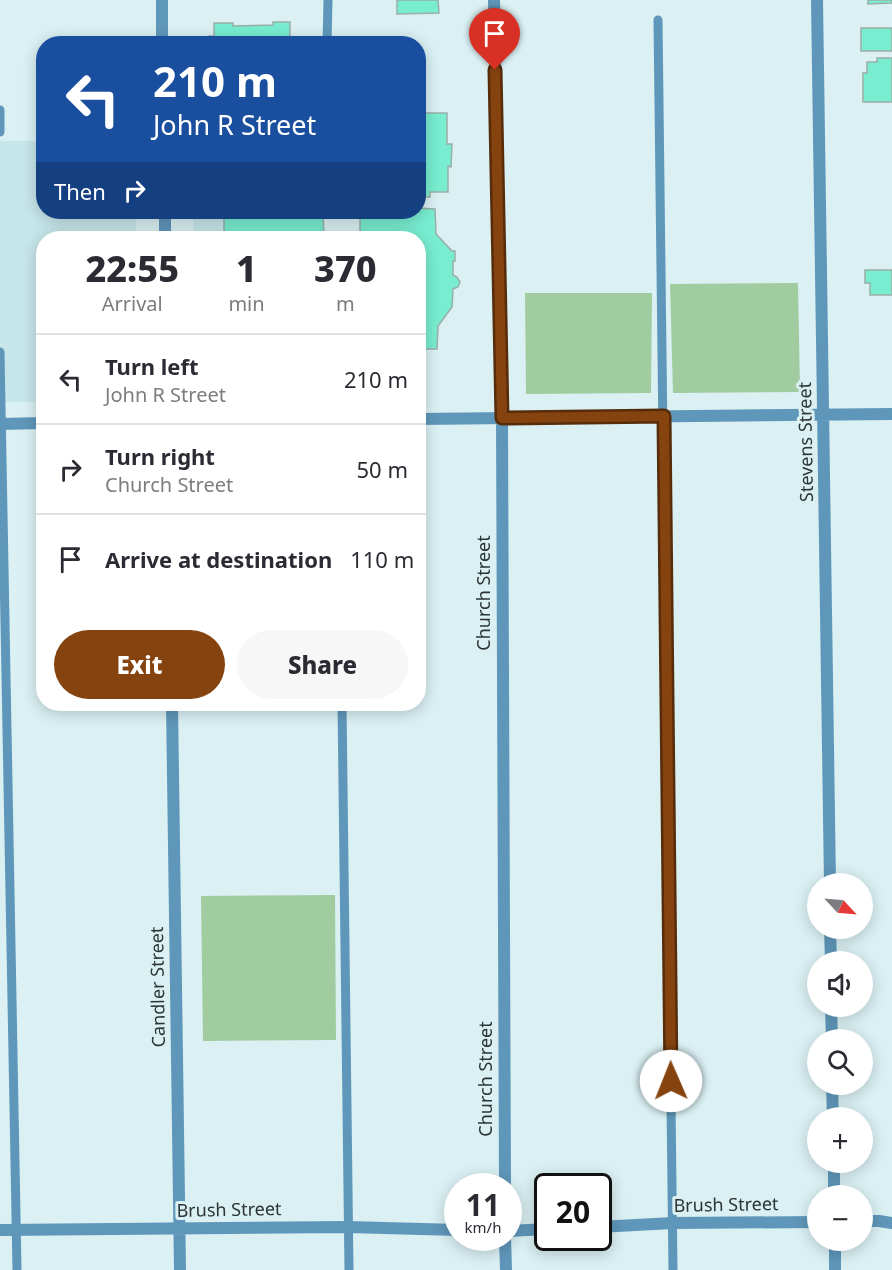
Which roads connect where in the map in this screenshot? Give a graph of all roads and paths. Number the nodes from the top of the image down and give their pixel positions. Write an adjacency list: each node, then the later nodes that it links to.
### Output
1 (162, 0): 6 (street)
2 (328, 0): 7 (lane)
3 (494, 0): 14 (street, Church Street)
4 (818, 0): 12 (street, Stevens Street)
5 (658, 20): 13 (lane)
6 (162, 36)
7 (327, 36)
8 (0, 110): 9 (lane)
9 (0, 132)
10 (0, 352): 17 (lane)
11 (892, 414): 12 (street)
12 (823, 415): 13 (street); 20 (street, Stevens Street)
13 (664, 416): 14 (street); 24 (lane)
14 (502, 418): 15 (street); 21 (street, Church Street)
15 (426, 419)
16 (36, 423): 17 (street)
17 (1, 424): 30 (lane)
18 (172, 711): 28 (street, Candler Street)
19 (342, 711): 27 (lane)
20 (830, 873)
21 (505, 1173)
22 (873, 1221): 25 (street)
23 (807, 1222): 24 (street, Brush Street)
24 (673, 1223): 26 (street, Brush Street); 38 (lane)
25 (892, 1223)
26 (612, 1226)
27 (348, 1227): 28 (street, Brush Street); 31 (street, Brush Street); 36 (lane)
28 (179, 1228): 30 (street, Brush Street); 35 (street, Candler Street)
29 (0, 1230): 30 (street, Brush Street)
30 (16, 1230): 34 (lane)
31 (444, 1230)
32 (505, 1251): 37 (street)
33 (834, 1251): 39 (street)
34 (16, 1270)
35 (180, 1270)
36 (349, 1270)
37 (506, 1270)
38 (673, 1270)
39 (835, 1270)

